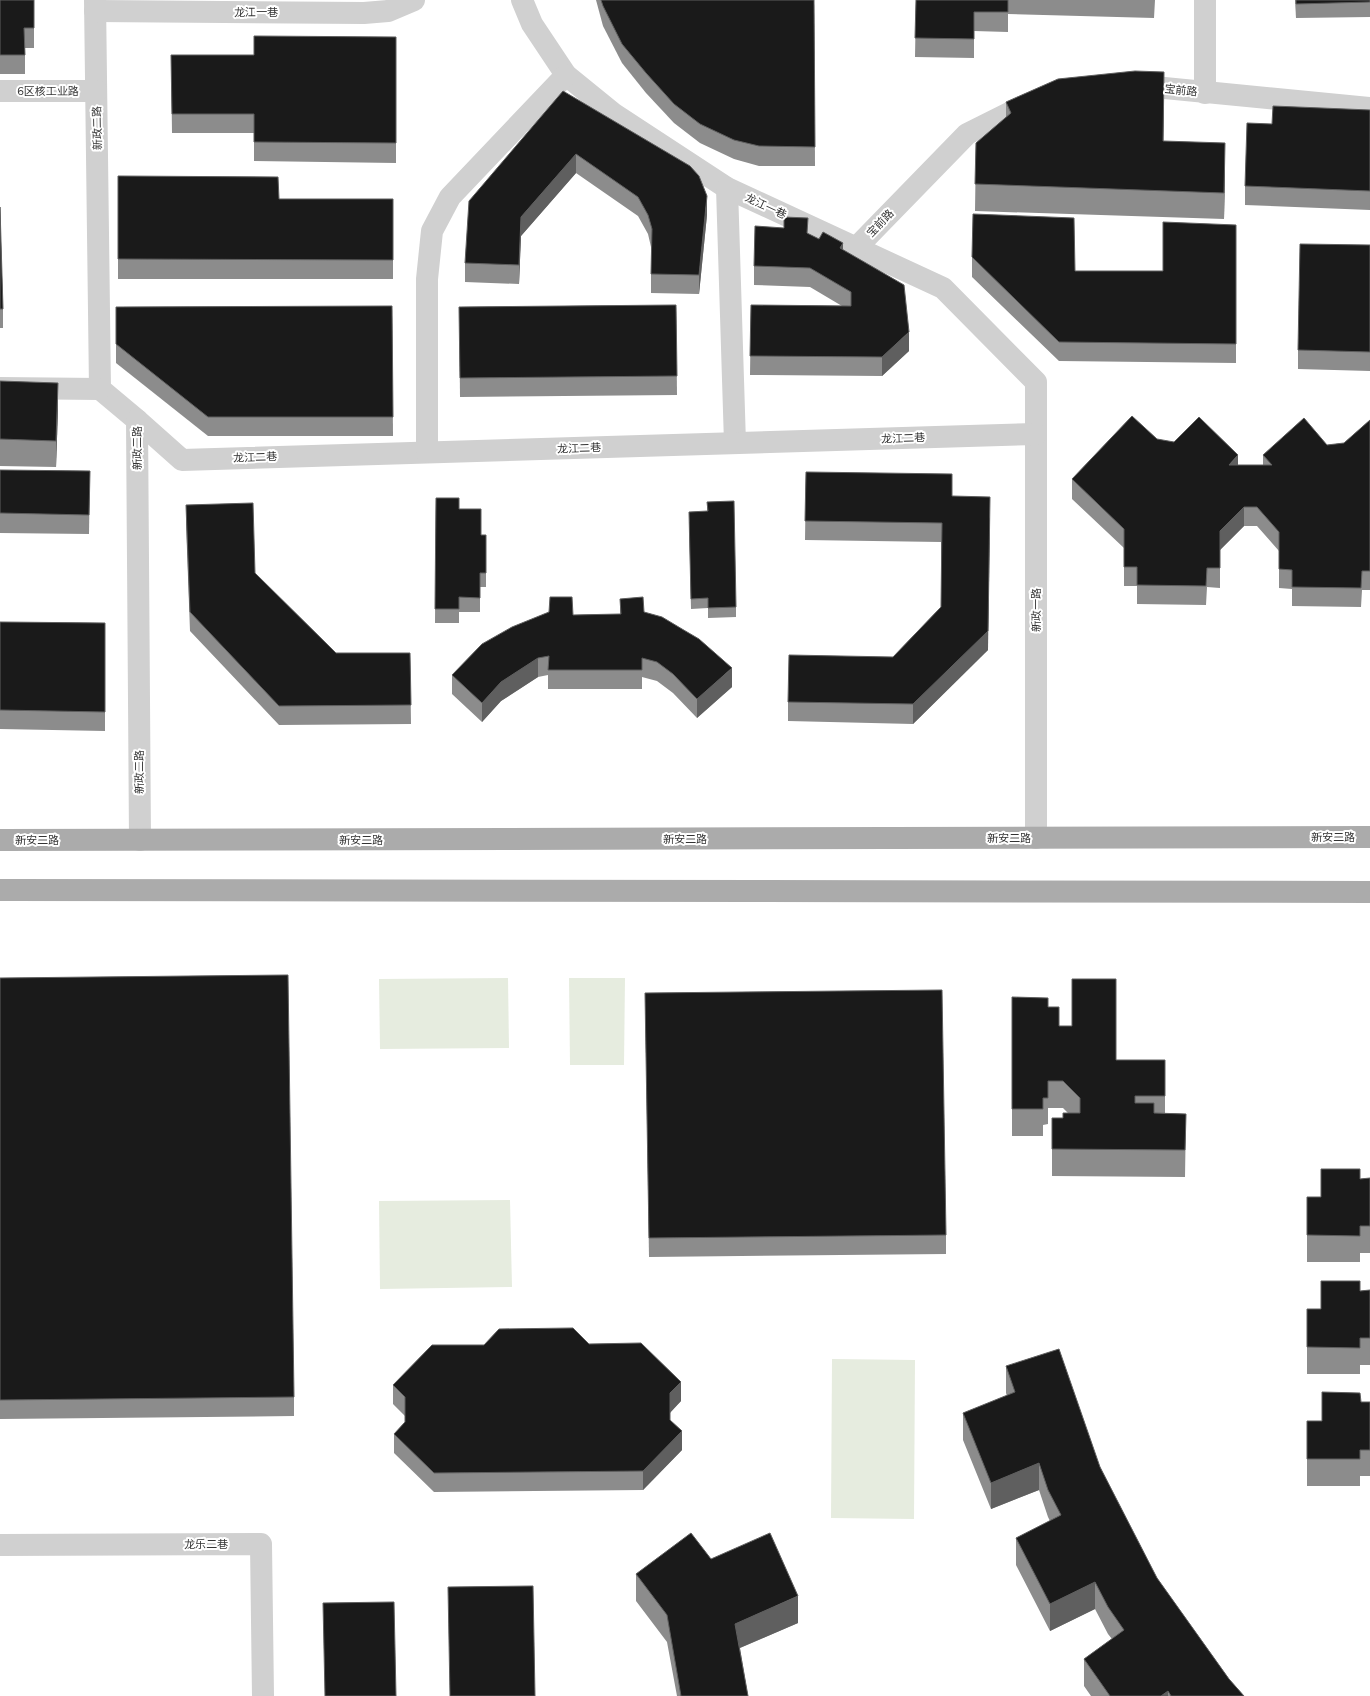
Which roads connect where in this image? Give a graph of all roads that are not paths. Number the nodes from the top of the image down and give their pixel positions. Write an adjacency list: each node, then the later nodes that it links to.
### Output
1 (414, 0): 4 (street, 龙江一巷)
2 (522, 0): 5 (street, 龙江一巷)
3 (1205, 0): 9 (street)
4 (95, 5): 8 (street, 新政二路)
5 (566, 76): 12 (street, 龙江一巷); 20 (street)
6 (1118, 87): 9 (street, 宝前路)
7 (0, 91): 8 (street, 6区核工业路)
8 (96, 91): 16 (street, 新政二路)
9 (1205, 92): 11 (street, 宝前路)
10 (1051, 99): 13 (street, 宝前路)
11 (1370, 108)
12 (727, 188): 13 (street, 龙江一巷); 19 (street)
13 (856, 248): 14 (street, 龙江一巷)
14 (1036, 382): 18 (street, 新政一路)
15 (0, 388): 16 (street)
16 (100, 389): 17 (street, 新政二路)
17 (137, 420): 20 (street, 龙江二巷); 24 (street, 新政二路)
18 (1036, 434): 19 (street, 龙江二巷); 22 (street, 新政一路)
19 (735, 443): 20 (street, 龙江二巷)
20 (427, 452)
21 (1370, 837): 22 (main road, 新安二路)
22 (1036, 838): 24 (main road, 新安二路)
23 (0, 840): 24 (main road, 新安二路)
24 (140, 840)
25 (0, 890): 26 (main road)
26 (1370, 892)
27 (0, 1545): 28 (street, 龙乐二巷)
28 (263, 1696)

